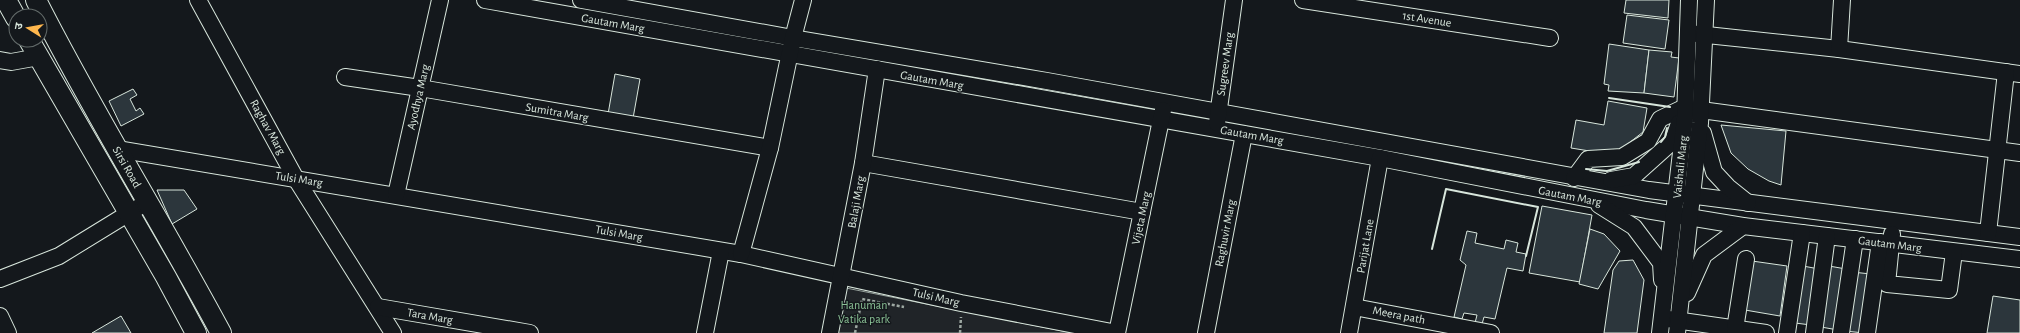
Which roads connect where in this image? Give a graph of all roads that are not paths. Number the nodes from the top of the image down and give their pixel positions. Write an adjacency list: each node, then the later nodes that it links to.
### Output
1 (36, 0): 32 (main road, Sirsi Road)
2 (198, 0): 37 (street, Raghav Marg)
3 (440, 0): 23 (street, Ayodhya Marg)
4 (484, 0): 15 (street, Gautam Marg)
5 (581, 0): 15 (street, Gautam Marg)
6 (804, 0): 15 (street)
7 (1234, 0): 26 (street, Sugreev Marg)
8 (1303, 0): 14 (street, 1st Avenue)
9 (1689, 0): 12 (street, Vaishali Marg)
10 (1706, 0): 13 (street, Vaishali Marg)
11 (1842, 0): 17 (street)
12 (1688, 33): 13 (street); 25 (street, Vaishali Marg)
13 (1705, 34): 17 (street); 27 (street, Vaishali Marg)
14 (1550, 38)
15 (791, 46): 20 (street, Gautam Marg); 24 (street, Gautam Marg); 31 (street)
16 (34, 48): 18 (main road, Sirsi Road)
17 (1839, 50): 21 (street)
18 (39, 57): 19 (street); 47 (main road, Sirsi Road)
19 (0, 60)
20 (877, 69): 28 (street, Gautam Marg); 36 (street, Balaji Marg)
21 (2013, 73): 33 (street)
22 (345, 77): 23 (street, Sumitra Marg)
23 (420, 88): 31 (street, Sumitra Marg); 41 (street, Ayodhya Marg)
24 (1164, 103): 26 (street, Gautam Marg); 28 (street, Vijeta Marg)
25 (1685, 107): 38 (street); 39 (street); 40 (street, Vaishali Marg)
26 (1219, 113): 29 (street, Sugreev Marg); 38 (street, Gautam Marg)
27 (1701, 117): 33 (street); 42 (street, Vaishali Marg); 45 (street)
28 (1161, 119): 29 (street, Gautam Marg); 46 (street, Vijeta Marg)
29 (1216, 129): 30 (street, Gautam Marg)
30 (1244, 134): 35 (street, Gautam Marg); 79 (street, Raghuvir Marg)
31 (770, 148): 60 (street)
32 (117, 149): 37 (street, Tulsi Marg); 44 (main road, Sirsi Road)
33 (1998, 150): 34 (street); 53 (street)
34 (2020, 153)
35 (1380, 158): 43 (street, Gautam Marg); 65 (street, Parijat Lane)
36 (863, 163): 46 (street); 63 (street, Balaji Marg)
37 (296, 178): 41 (street, Tulsi Marg); 66 (street, Raghav Marg)
38 (1574, 178): 39 (street, Gautam Marg)
39 (1597, 182): 40 (street, Gautam Marg)
40 (1677, 193): 42 (street, Gautam Marg); 48 (street, Vaishali Marg)
41 (396, 195): 58 (street, Tulsi Marg)
42 (1693, 196): 45 (street, Gautam Marg); 49 (street, Vaishali Marg)
43 (1593, 201): 48 (street, Gautam Marg); 68 (street)
44 (147, 202): 47 (street); 73 (main road, Sirsi Road)
45 (1748, 203): 50 (street, Gautam Marg)
46 (1142, 212): 78 (street, Vijeta Marg)
47 (129, 213): 64 (street); 72 (main road, Sirsi Road)
48 (1675, 215): 49 (street, Gautam Marg); 68 (street, Vaishali Marg)
49 (1691, 218): 51 (street, Gautam Marg); 69 (street, Vaishali Marg)
50 (1892, 221): 53 (street, Gautam Marg); 57 (street)
51 (1743, 226): 52 (street, Gautam Marg); 69 (street)
52 (1802, 233): 54 (street, Gautam Marg); 83 (street)
53 (1988, 233): 55 (street, Gautam Marg)
54 (1827, 236): 56 (street, Gautam Marg); 84 (street)
55 (2020, 237)
56 (1855, 239): 57 (street, Gautam Marg); 85 (street)
57 (1886, 243): 59 (street, Gautam Marg); 59 (street); 86 (street)
58 (721, 251): 60 (street, Tulsi Marg); 76 (street)
59 (1954, 252): 62 (street, Gautam Marg)
60 (741, 254): 63 (street, Tulsi Marg)
61 (1746, 259): 70 (street)
62 (2020, 259)
63 (842, 275): 77 (street, Balaji Marg); 78 (street, Tulsi Marg)
64 (0, 278)
65 (1354, 306): 80 (street, Parijat Lane); 81 (street, Meera path)
66 (378, 307): 74 (street, Raghav Marg); 75 (street, Tara Marg)
67 (0, 316): 71 (street)
68 (1662, 318): 69 (street)
69 (1679, 320): 70 (street)
70 (1735, 329): 82 (street)
71 (8, 333)
72 (196, 333)
73 (220, 333)
74 (393, 333)
75 (530, 333)
76 (705, 333)
77 (830, 333)
78 (1117, 333)
79 (1206, 333)
80 (1349, 333)
81 (1491, 333)
82 (1766, 333)
83 (1787, 333)
84 (1814, 333)
85 (1841, 333)
86 (1867, 333)

